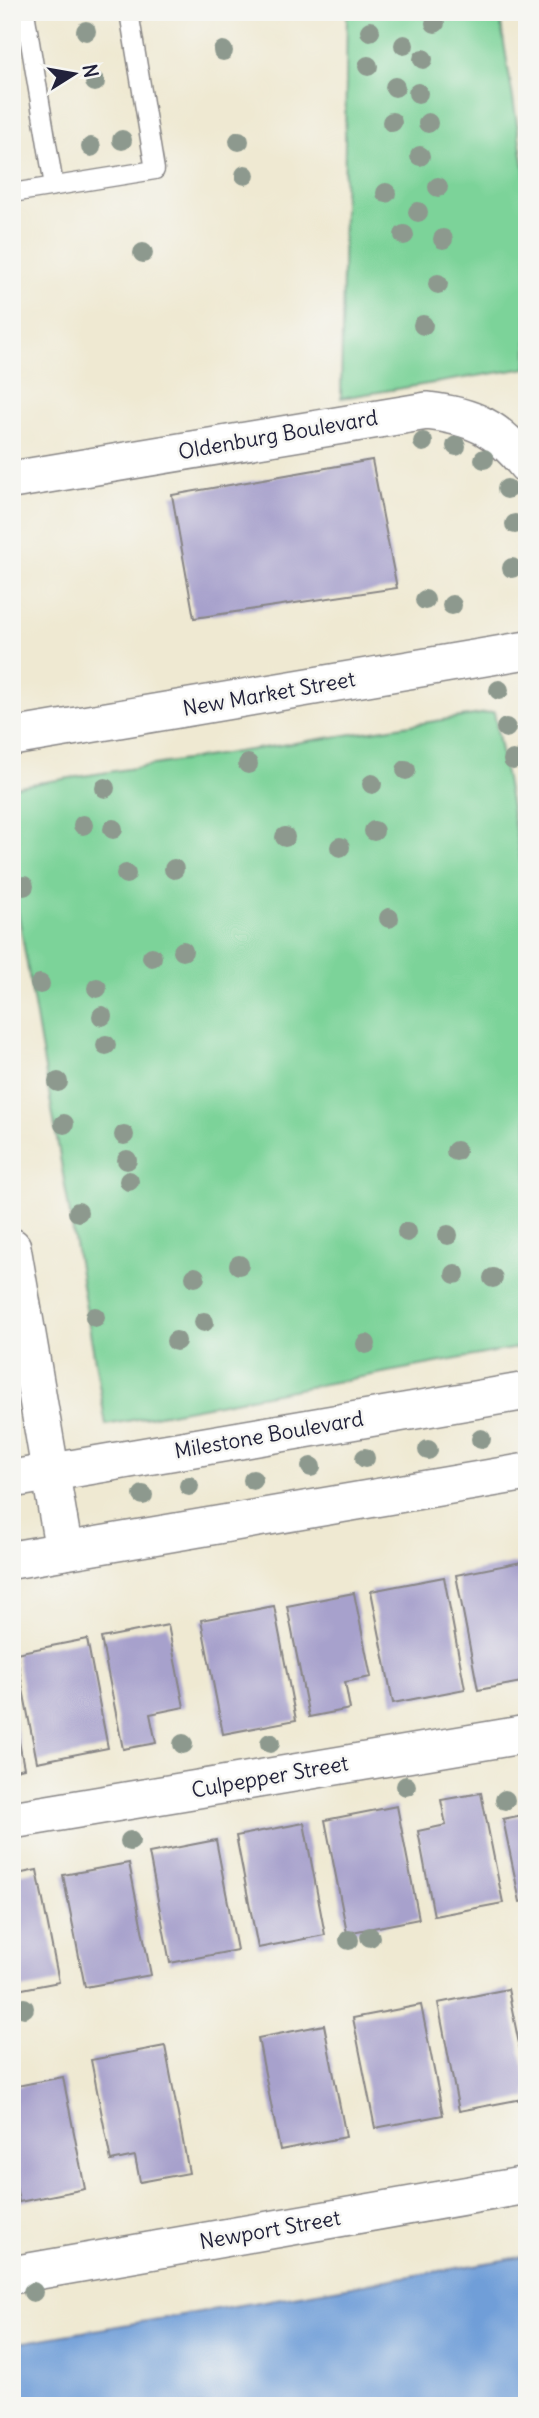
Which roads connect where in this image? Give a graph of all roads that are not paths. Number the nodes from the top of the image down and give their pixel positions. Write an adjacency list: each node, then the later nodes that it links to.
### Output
1 (25, 12): 3 (lane)
2 (129, 12): 3 (lane)
3 (54, 186): 4 (lane)
4 (12, 193)
5 (527, 465): 6 (street, Oldenburg Boulevard)
6 (12, 480)
7 (527, 650): 8 (street, New Market Street)
8 (12, 737)
9 (12, 1247): 12 (street)
10 (527, 1391): 12 (street, Milestone Boulevard)
11 (527, 1472): 14 (street)
12 (51, 1473): 13 (street, Milestone Boulevard); 14 (street)
13 (12, 1479)
14 (64, 1551): 15 (street)
15 (12, 1560)
16 (527, 1734): 17 (street, Culpepper Street)
17 (12, 1820)
18 (527, 2185): 19 (street, Newport Street)
19 (12, 2275)

